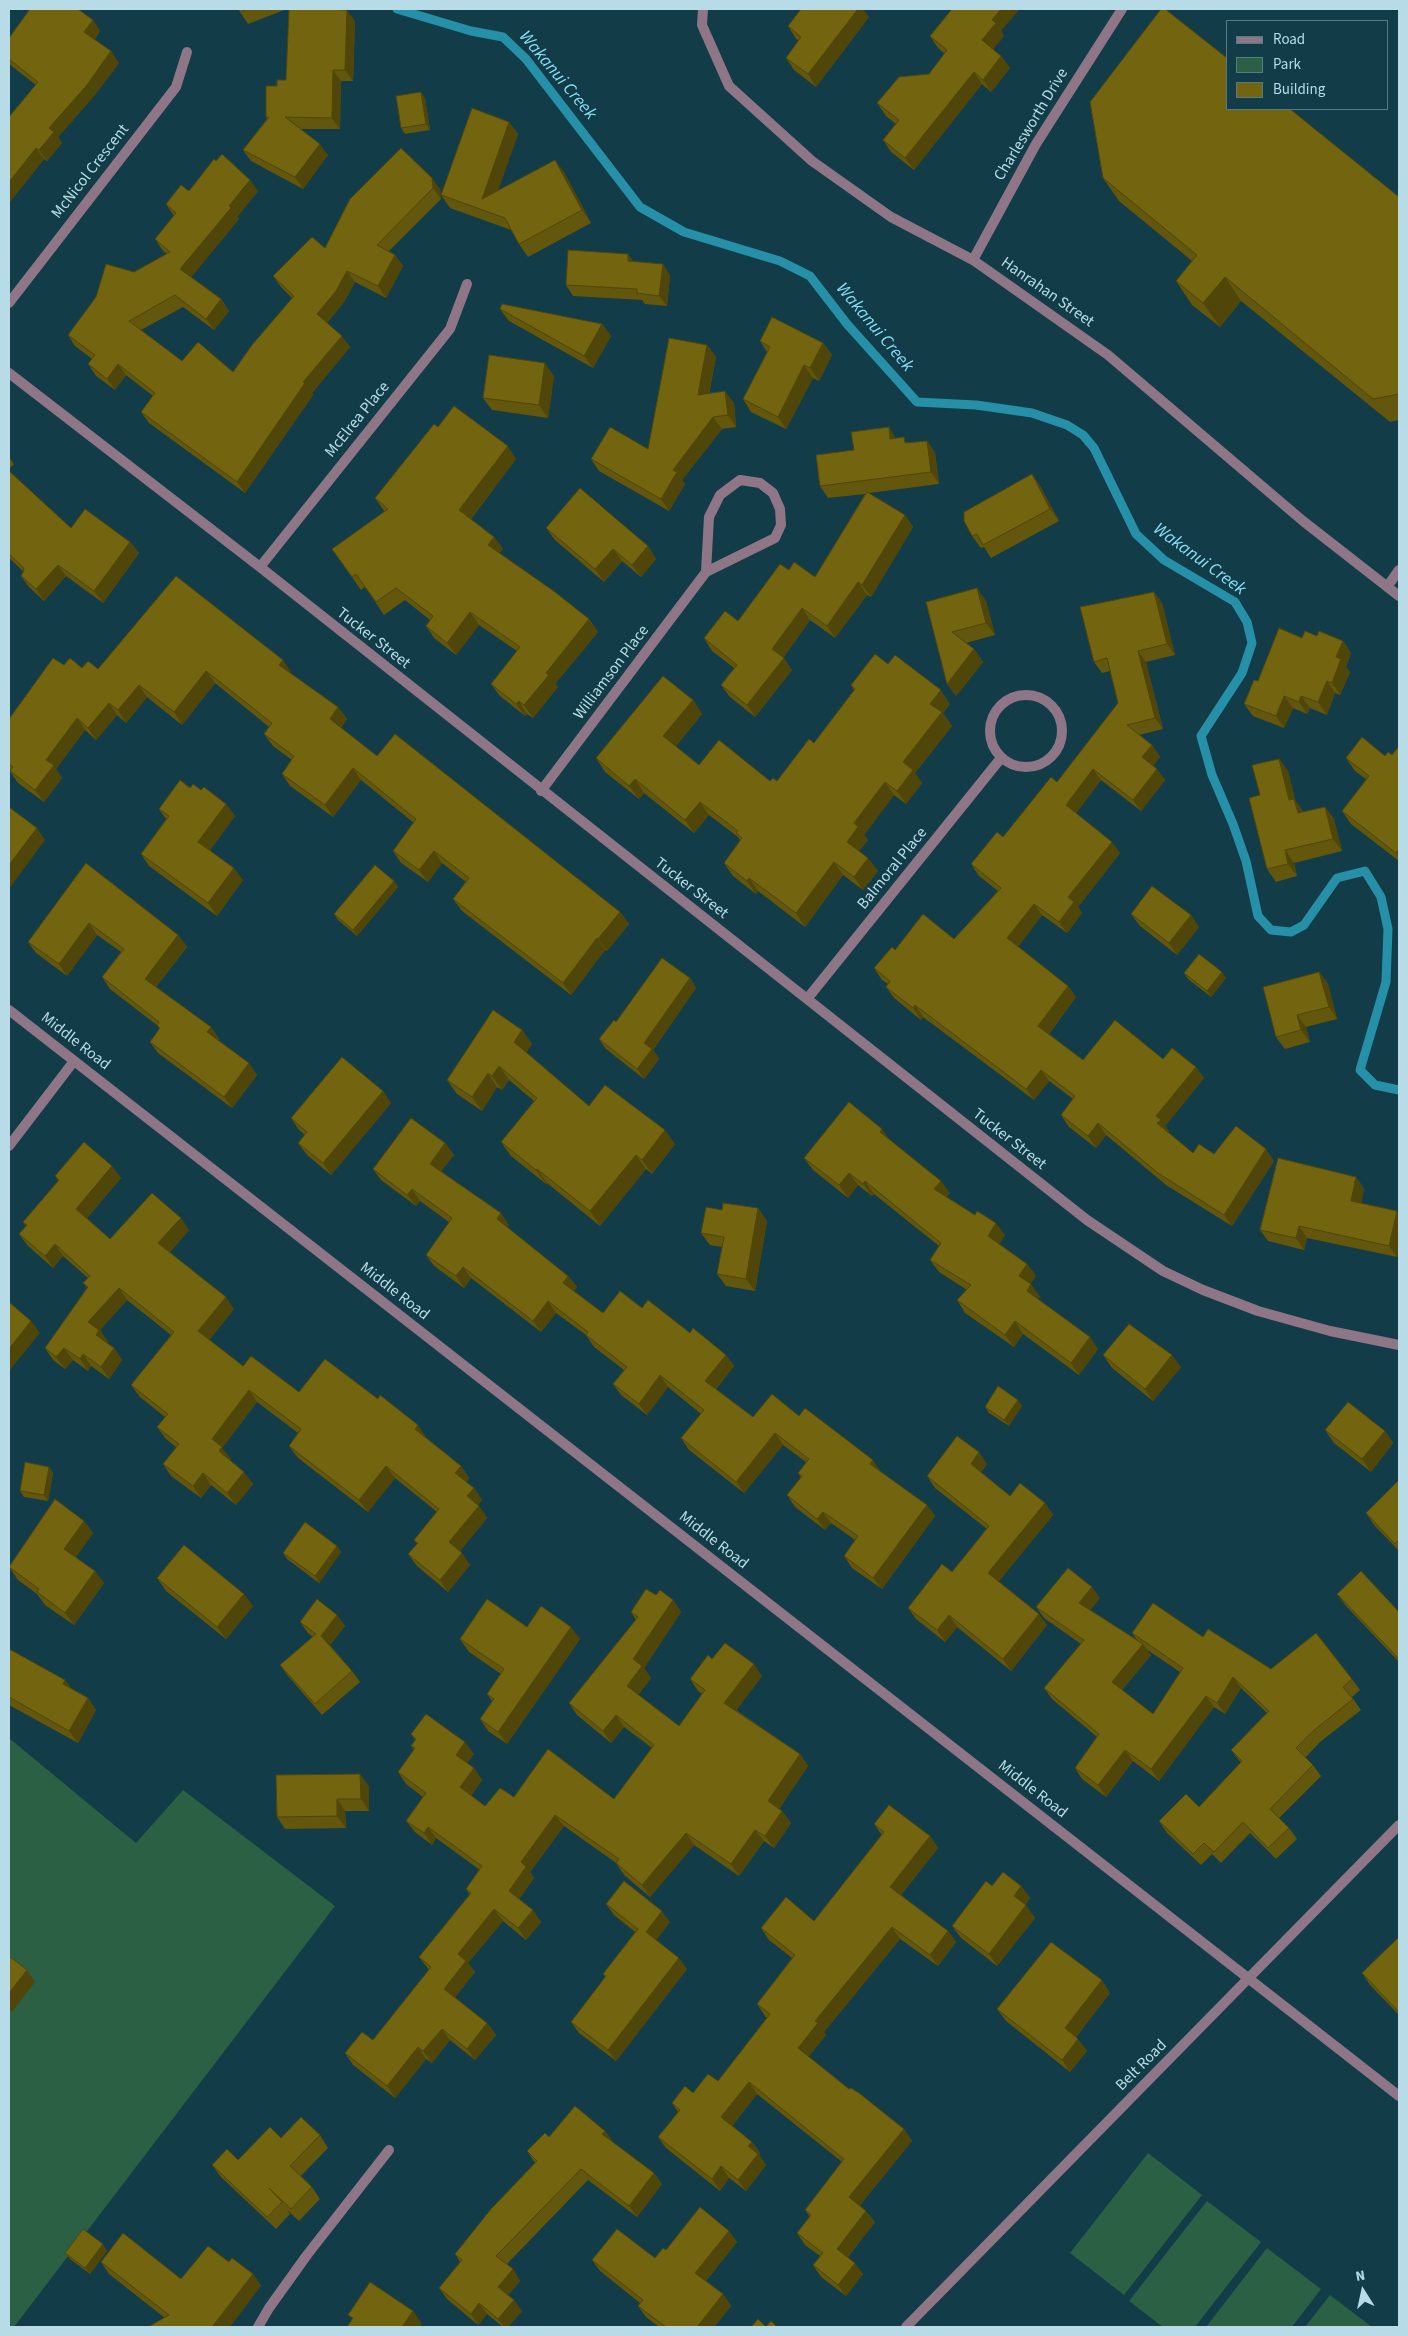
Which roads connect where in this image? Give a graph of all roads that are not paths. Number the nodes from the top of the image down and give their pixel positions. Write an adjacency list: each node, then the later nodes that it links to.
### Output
1 (703, 9): 4 (street, Hanrahan Street)
2 (1122, 9): 4 (street, Charlesworth Drive)
3 (187, 52): 6 (street, McNicol Crescent)
4 (973, 260): 11 (street, Hanrahan Street)
5 (467, 284): 8 (street, McElrea Place)
6 (9, 303)
7 (9, 373): 8 (street, Tucker Street)
8 (260, 567): 14 (street, Tucker Street)
9 (1399, 570): 11 (street)
10 (706, 572): 10 (street, Williamson Place); 14 (street, Williamson Place)
11 (1387, 587): 12 (street, Hanrahan Street)
12 (1399, 596)
13 (1001, 758): 13 (street); 15 (street, Balmoral Place)
14 (542, 791): 15 (street, Tucker Street)
15 (807, 999): 19 (street, Tucker Street)
16 (9, 1010): 17 (street, Middle Road)
17 (74, 1061): 18 (street); 21 (street, Middle Road)
18 (9, 1146)
19 (1399, 1345)
20 (1399, 1825): 21 (street, Belt Road)
21 (1250, 1979): 22 (street, Middle Road); 25 (street, Belt Road)
22 (1399, 2096)
23 (389, 2150): 24 (street)
24 (258, 2327)
25 (906, 2327)

